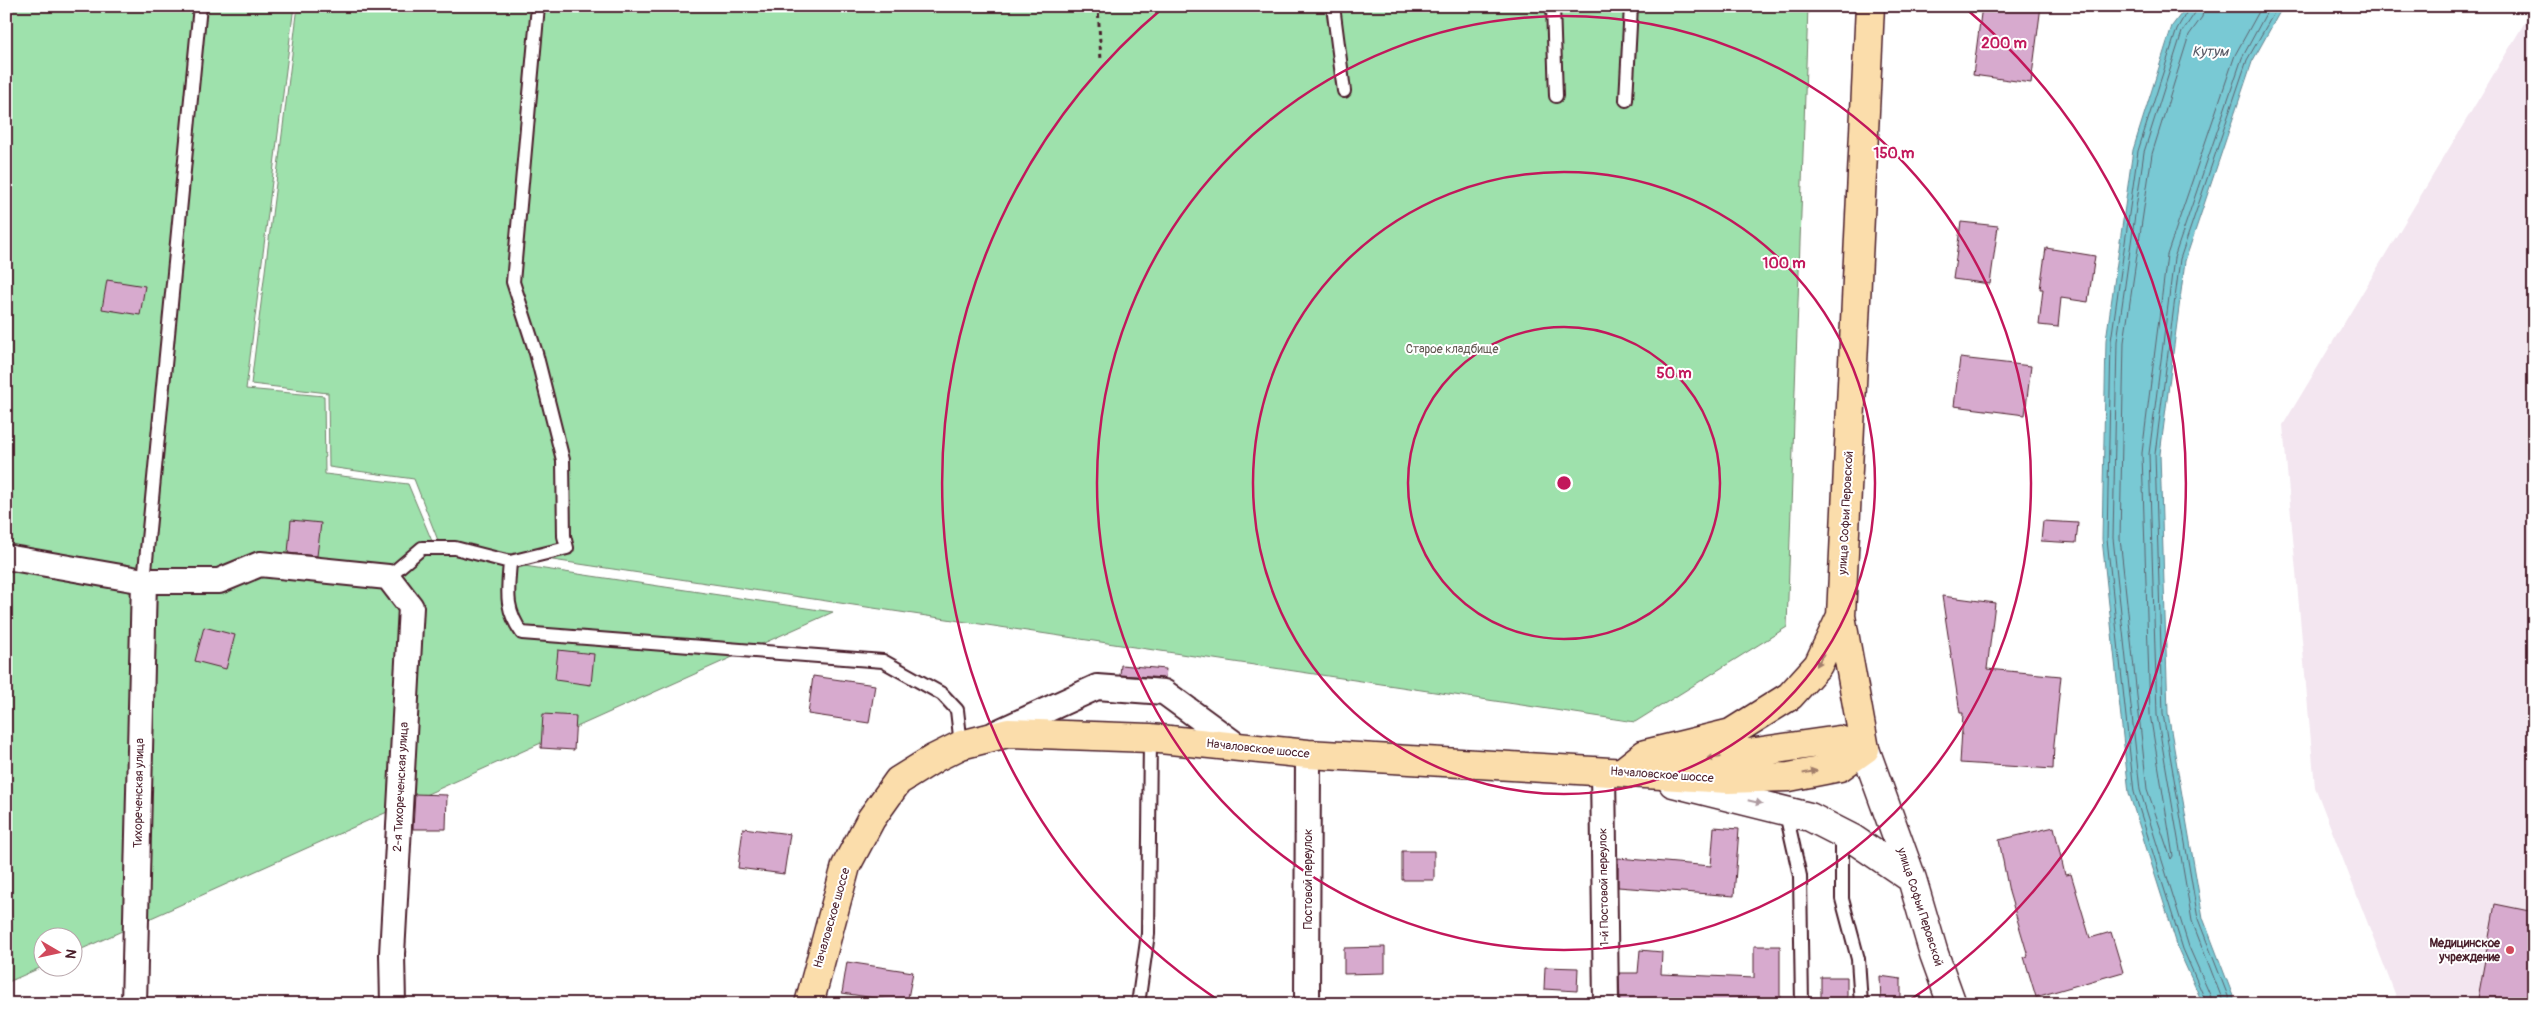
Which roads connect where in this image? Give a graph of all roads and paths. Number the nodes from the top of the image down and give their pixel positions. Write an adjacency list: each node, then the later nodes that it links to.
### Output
1 (200, 6): 15 (lane)
2 (538, 6): 13 (lane)
3 (1098, 6): 8 (path)
4 (1333, 6): 9 (lane)
5 (1553, 6): 10 (lane)
6 (1630, 6): 11 (lane)
7 (1870, 6): 16 (main road, улица Софьи Перовской)
8 (1101, 61)
9 (1344, 92)
10 (1556, 96)
11 (1626, 100)
12 (7, 560): 15 (street)
13 (510, 562): 14 (lane); 18 (lane)
14 (388, 577): 15 (street); 28 (street, 2-я Тихореченская улица)
15 (144, 581): 27 (street, Тихореченская улица)
16 (1841, 616): 20 (main road, улица Софьи Перовской); 22 (main road, one-way to 22)
17 (1150, 738): 18 (main road, Началовское шоссе); 19 (main road, Началовское шоссе); 30 (lane)
18 (971, 742): 19 (street); 29 (main road, Началовское шоссе)
19 (1239, 747): 21 (main road, Началовское шоссе)
20 (1865, 749): 22 (main road, Началовское шоссе); 25 (main road, улица Софьи Перовской)
21 (1308, 754): 22 (main road, Началовское шоссе); 31 (street, Постовой переулок)
22 (1612, 771): 23 (main road, one-way to 23); 32 (street, 1-й Постовой переулок)
23 (1785, 809): 24 (main road); 33 (lane)
24 (1842, 833): 25 (main road); 34 (lane)
25 (1912, 880): 26 (main road, улица Софьи Перовской)
26 (1934, 954): 35 (street); 36 (main road, улица Софьи Перовской)
27 (134, 1004)
28 (393, 1004)
29 (809, 1004)
30 (1138, 1004)
31 (1307, 1004)
32 (1606, 1004)
33 (1802, 1004)
34 (1861, 1004)
35 (1941, 1004)
36 (1952, 1004)

